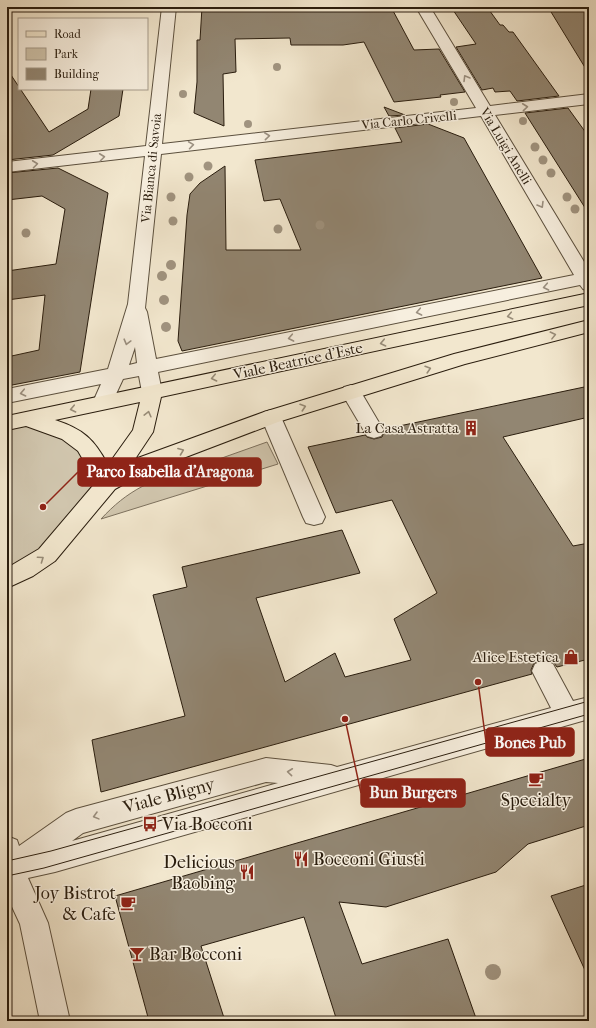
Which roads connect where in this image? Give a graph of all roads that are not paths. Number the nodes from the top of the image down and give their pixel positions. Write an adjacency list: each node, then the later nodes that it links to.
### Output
1 (169, 7): 5 (street, Via Bianca di Savoia)
2 (423, 7): 4 (street, Via Luigi Anelli, one-way to 2)
3 (589, 100): 4 (street, Via Carlo Crivelli, one-way to 3)
4 (486, 111): 5 (street, Via Carlo Crivelli, one-way to 4); 7 (street, Via Luigi Anelli, one-way to 7)
5 (154, 150): 6 (street, Via Carlo Crivelli, one-way to 5); 9 (street, Via Bianca di Savoia)
6 (7, 168)
7 (588, 280): 11 (street, Viale Beatrice d'Este, one-way to 11)
8 (589, 299): 13 (main road, Viale Beatrice d'Este, one-way to 13)
9 (137, 304): 11 (street, Via Bianca di Savoia); 12 (street, Via Bianca di Savoia, one-way to 12)
10 (589, 326): 14 (main road, one-way to 10)
11 (147, 368): 12 (street, Viale Beatrice d'Este); 13 (street, Via Bianca di Savoia)
12 (116, 374): 15 (street, Viale Beatrice d'Este, one-way to 15); 16 (street, Via Bianca di Savoia)
13 (152, 392): 16 (main road, Viale Beatrice d'Este); 20 (main road, one-way to 13)
14 (351, 392): 17 (main road, one-way to 14); 19 (street)
15 (7, 396)
16 (103, 402): 18 (main road, Viale Beatrice d'Este, one-way to 18)
17 (271, 417): 20 (main road, one-way to 17); 21 (street)
18 (16, 421): 20 (main road)
19 (374, 431)
20 (107, 483): 22 (main road, one-way to 20)
21 (314, 517)
22 (7, 579)
23 (544, 671): 24 (street)
24 (578, 711): 25 (street, Viale Bligny)
25 (8, 864): 26 (street)
26 (55, 1021)

